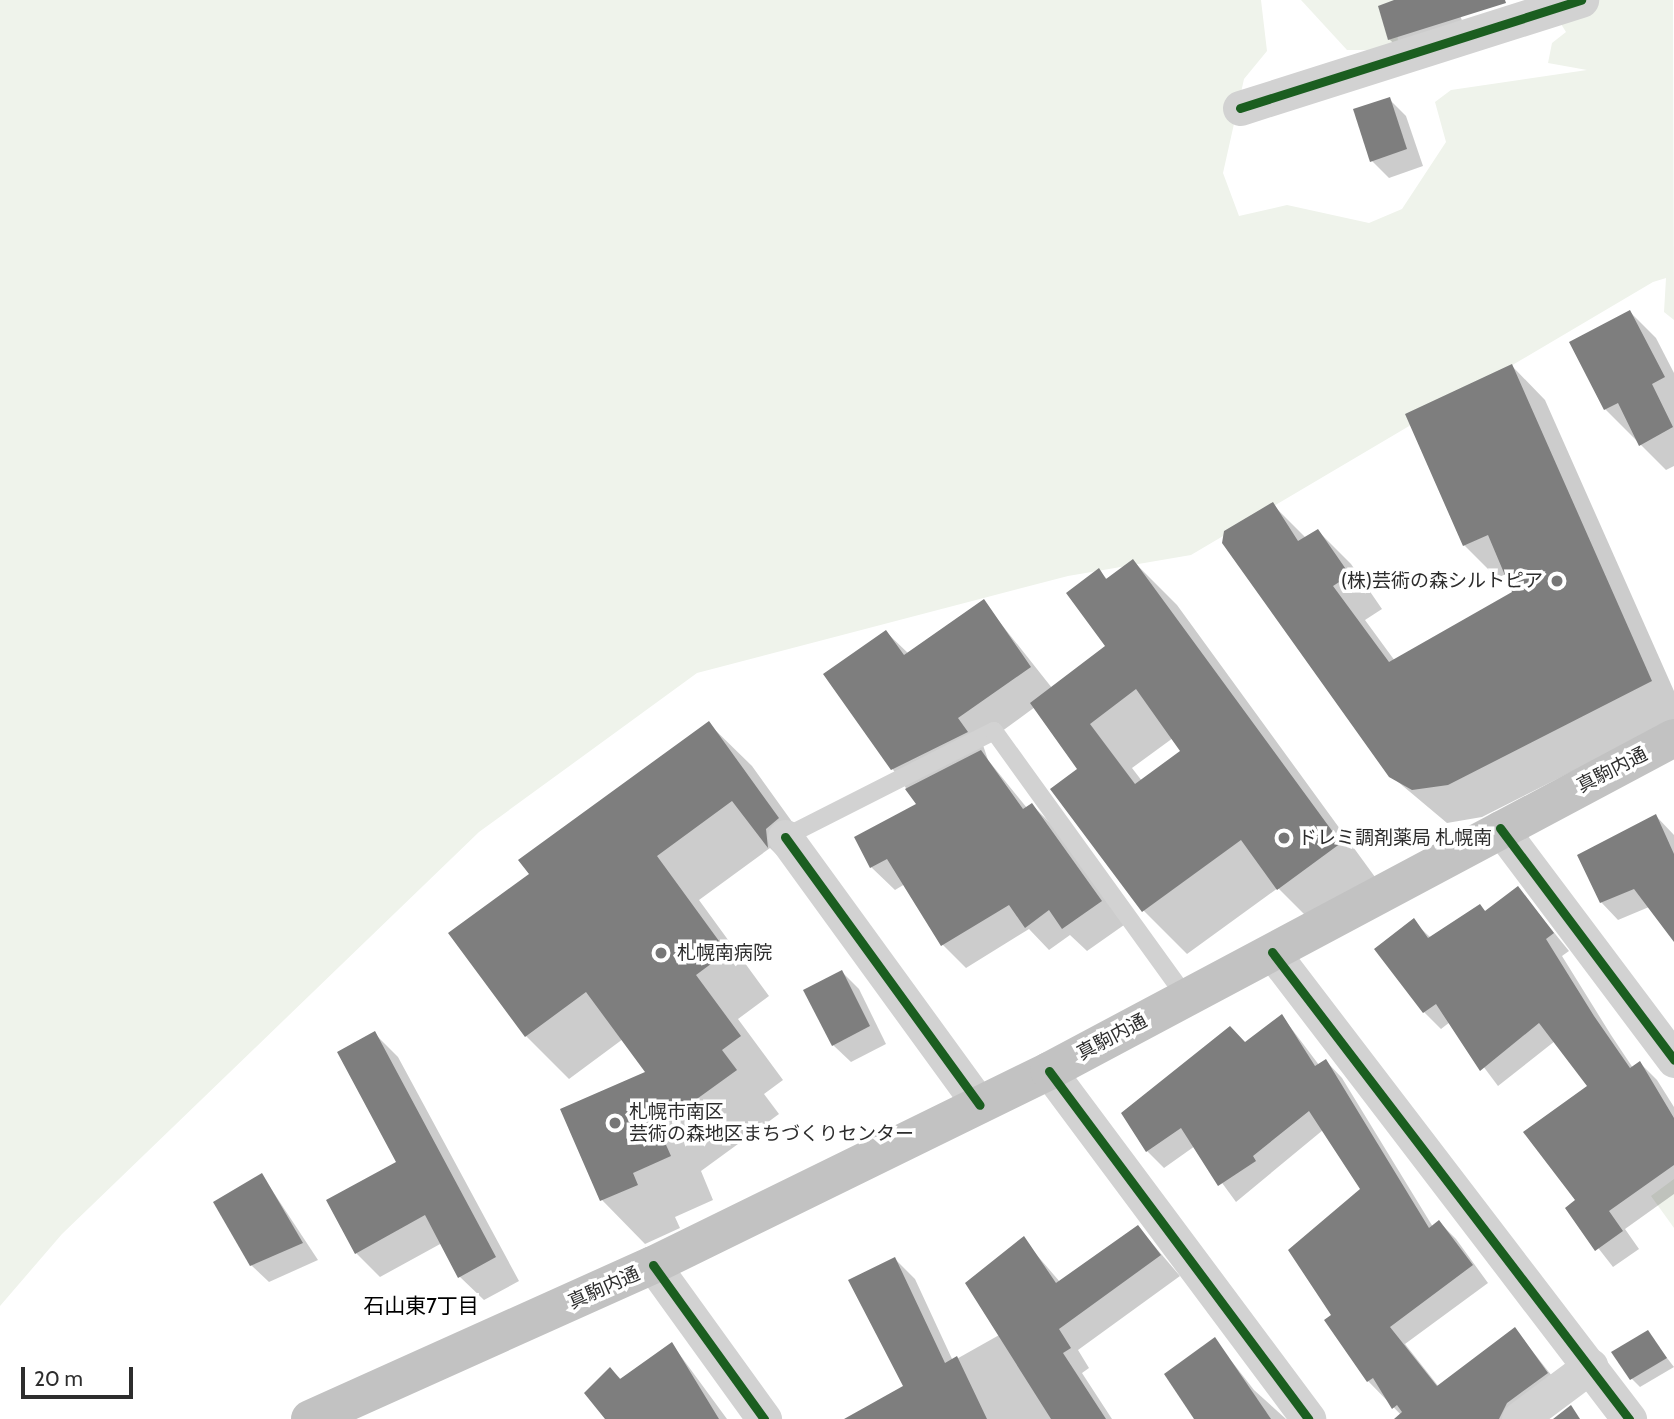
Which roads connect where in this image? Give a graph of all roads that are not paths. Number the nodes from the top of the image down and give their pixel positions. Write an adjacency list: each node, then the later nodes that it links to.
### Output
1 (1581, 0): 2 (street)
2 (1240, 108)
3 (1674, 738): 4 (highway, 真駒内通)
4 (1500, 828): 6 (highway, 真駒内通); 8 (street)
5 (785, 836): 7 (lane); 10 (street)
6 (1272, 952): 7 (highway, 真駒内通); 12 (street)
7 (1186, 997): 9 (highway, 真駒内通)
8 (1674, 1060)
9 (1049, 1071): 10 (highway, 真駒内通); 15 (street)
10 (980, 1105): 11 (highway, 真駒内通)
11 (653, 1265): 13 (highway, 真駒内通); 14 (street)
12 (1590, 1366): 16 (street); 17 (street)
13 (310, 1419)
14 (764, 1419)
15 (1308, 1419)
16 (1519, 1419)
17 (1629, 1419)

